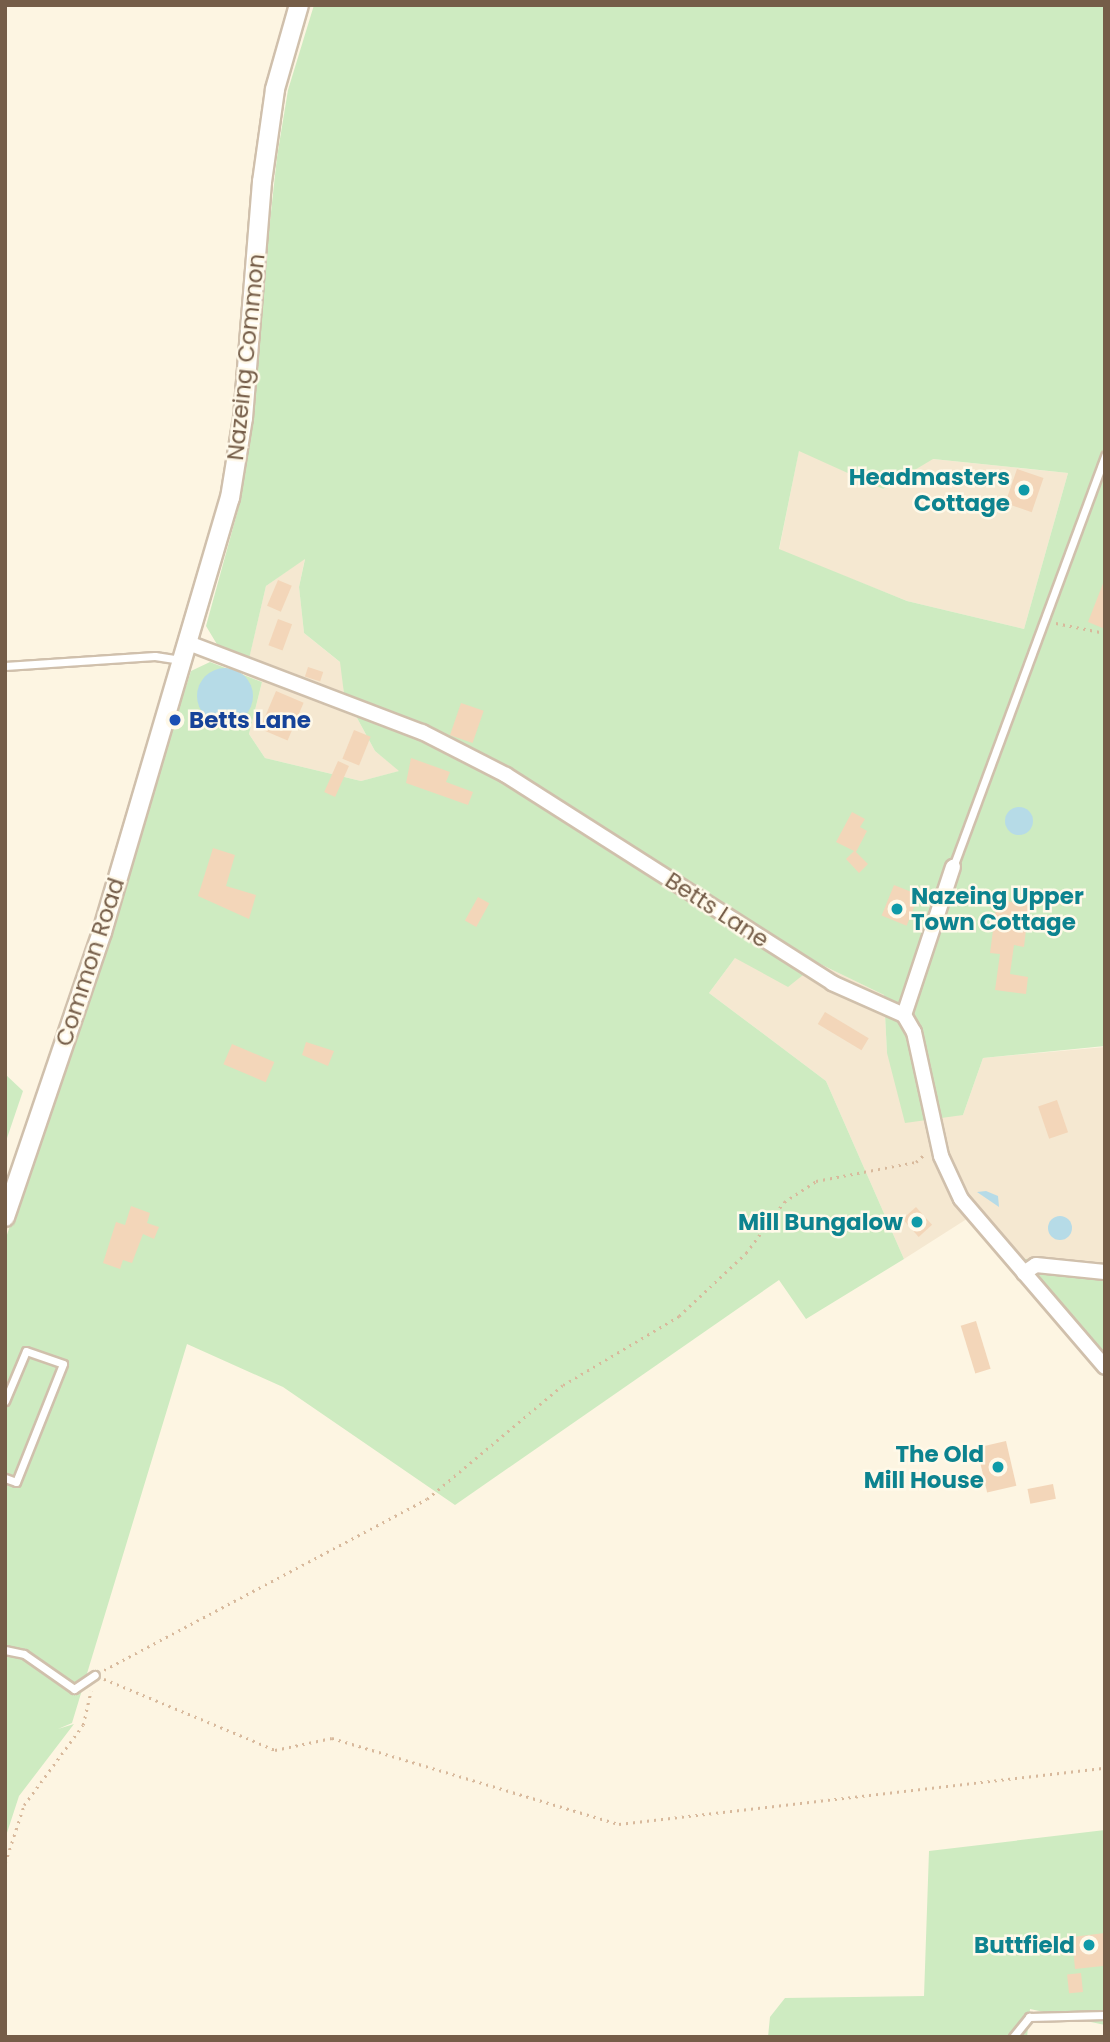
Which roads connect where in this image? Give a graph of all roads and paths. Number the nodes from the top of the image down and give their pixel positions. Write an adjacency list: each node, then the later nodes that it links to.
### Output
1 (299, 5): 5 (street, Nazeing Common)
2 (1105, 454): 3 (lane)
3 (1039, 623): 4 (path); 8 (lane)
4 (1105, 632)
5 (188, 653): 6 (lane); 7 (street, Nazeing Common); 9 (street, Betts Lane)
6 (5, 666)
7 (172, 706): 11 (street, Common Road)
8 (953, 867): 9 (street)
9 (904, 1015): 10 (street)
10 (936, 1139): 13 (street); 18 (path)
11 (5, 1217)
12 (1105, 1272): 13 (street)
13 (1024, 1273): 14 (street)
14 (1105, 1367)
15 (5, 1401): 16 (lane)
16 (5, 1478)
17 (5, 1650): 18 (lane)
18 (95, 1675): 19 (path); 20 (path)
19 (1105, 1768)
20 (5, 1863)
21 (1105, 2015): 22 (lane)
22 (1013, 2037)

